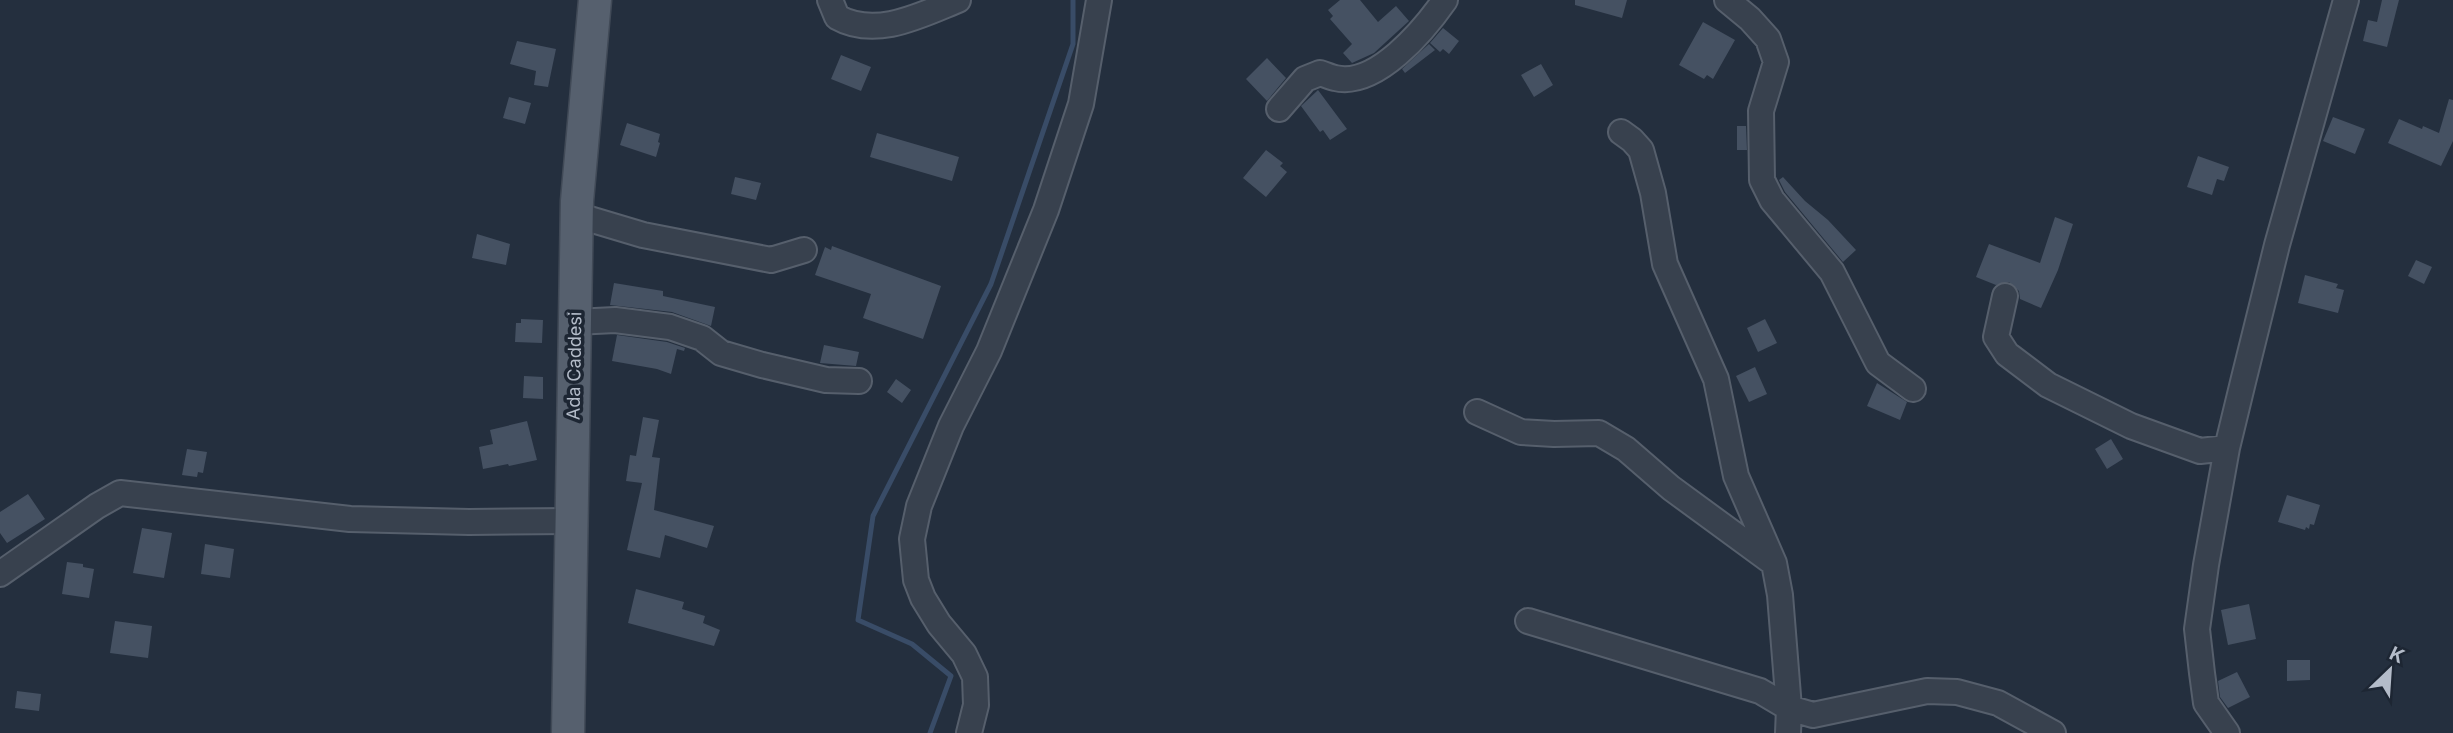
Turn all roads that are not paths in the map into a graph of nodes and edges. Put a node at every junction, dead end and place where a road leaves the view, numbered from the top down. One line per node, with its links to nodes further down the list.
1 (595, 0): 10 (main road, Ada Caddesi)
2 (830, 0): 3 (street)
3 (958, 0)
4 (1099, 0): 24 (street)
5 (1727, 0): 15 (street)
6 (2346, 0): 17 (street)
7 (1440, 2): 8 (street)
8 (1279, 109)
9 (1621, 132): 19 (street)
10 (576, 215): 11 (street); 13 (main road, Ada Caddesi)
11 (803, 250)
12 (2005, 296): 17 (street)
13 (575, 322): 14 (street); 18 (main road, Ada Caddesi)
14 (859, 381)
15 (1913, 389)
16 (1477, 412): 19 (street)
17 (2227, 448): 27 (street)
18 (571, 521): 20 (street); 23 (main road, Ada Caddesi)
19 (1774, 563): 22 (street)
20 (0, 574)
21 (1528, 621): 22 (street)
22 (1789, 708): 25 (street); 26 (street)
23 (568, 733)
24 (969, 733)
25 (1788, 733)
26 (2053, 733)
27 (2227, 733)

